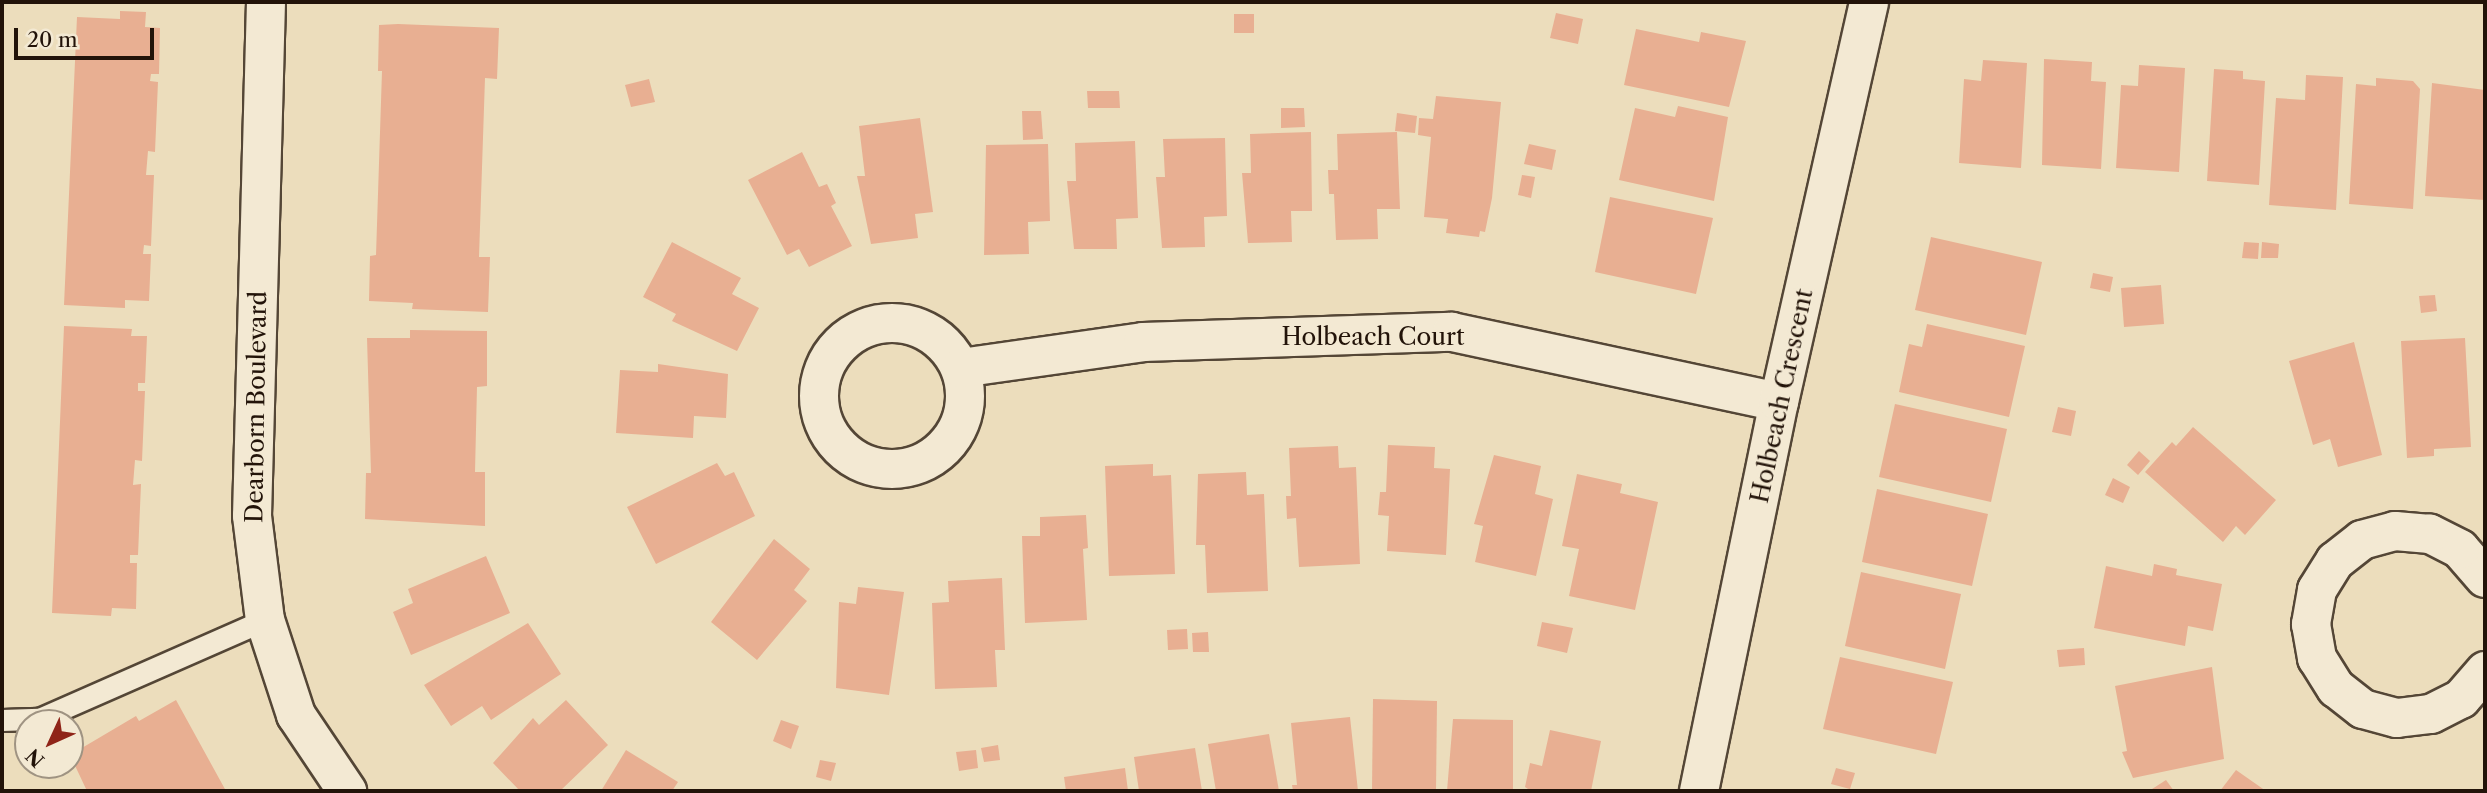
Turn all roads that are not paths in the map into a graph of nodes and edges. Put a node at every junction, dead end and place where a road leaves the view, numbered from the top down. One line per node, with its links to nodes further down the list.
1 (265, 2): 7 (street, Dearborn Boulevard)
2 (1869, 2): 4 (street, Holbeach Crescent)
3 (961, 368): 4 (street, Holbeach Court)
4 (1779, 402): 11 (street, Holbeach Crescent)
5 (2473, 548): 6 (street); 8 (street)
6 (2485, 578)
7 (265, 620): 9 (lane); 10 (street, Dearborn Boulevard)
8 (2485, 671)
9 (2, 720)
10 (347, 791)
11 (1699, 791)

